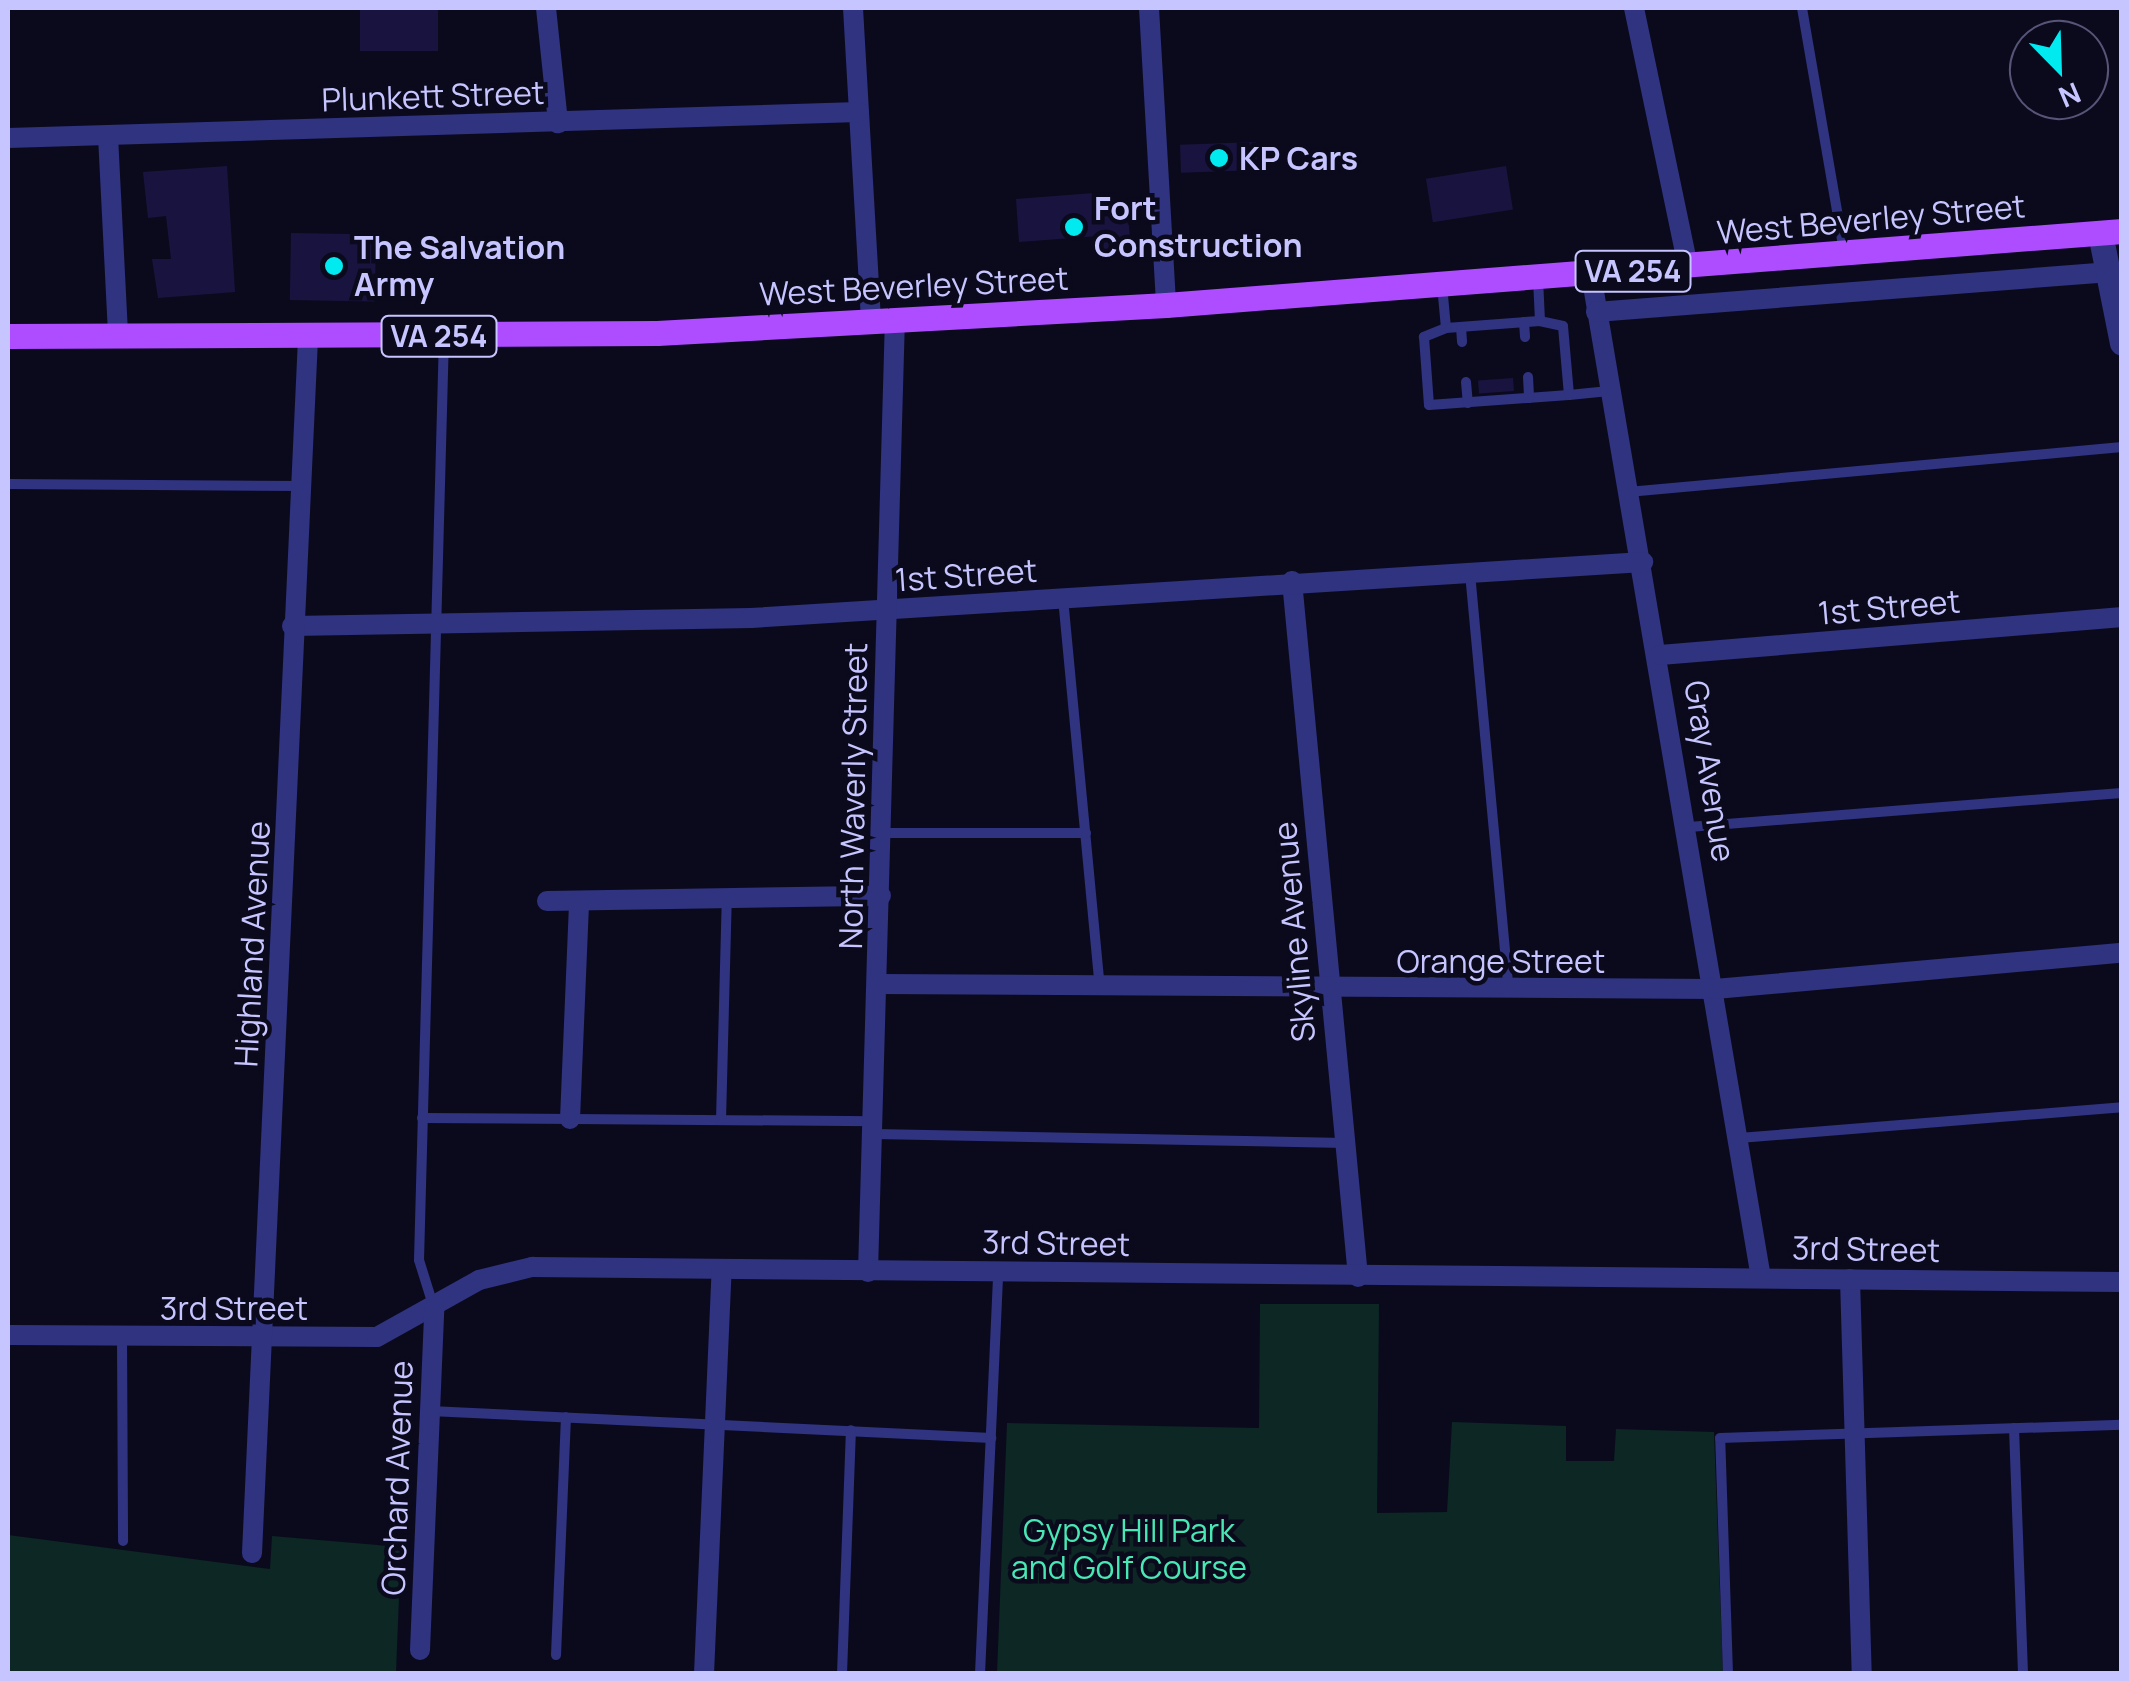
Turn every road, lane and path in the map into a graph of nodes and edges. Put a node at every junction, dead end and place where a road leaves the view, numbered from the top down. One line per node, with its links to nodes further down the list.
1 (546, 8): 7 (street)
2 (853, 8): 6 (street, North Waverly Street)
3 (1149, 8): 17 (street)
4 (1634, 8): 12 (street)
5 (1802, 8): 11 (lane)
6 (860, 112): 7 (street, Plunkett Street); 19 (street, North Waverly Street)
7 (558, 123): 8 (street, Plunkett Street)
8 (108, 136): 9 (street, Plunkett Street); 25 (street)
9 (8, 138)
10 (2111, 232): 11 (main road, West Beverley Street / VA 254); 13 (street)
11 (1845, 252): 12 (main road, West Beverley Street / VA 254)
12 (1688, 267): 14 (main road, West Beverley Street / VA 254)
13 (2110, 272): 18 (street); 30 (street)
14 (1591, 274): 15 (main road, West Beverley Street / VA 254); 18 (street, Gray Avenue)
15 (1538, 278): 16 (main road, West Beverley Street / VA 254); 20 (lane)
16 (1442, 284): 17 (main road, West Beverley Street / VA 254); 23 (lane)
17 (1166, 305): 19 (main road, West Beverley Street / VA 254)
18 (1596, 312): 33 (street, Gray Avenue)
19 (883, 321): 26 (main road, West Beverley Street / VA 254); 45 (street, North Waverly Street)
20 (1540, 321): 21 (lane); 34 (lane)
21 (1524, 322): 22 (lane); 27 (lane)
22 (1461, 326): 23 (lane); 29 (lane)
23 (1446, 328): 36 (lane)
24 (8, 336): 25 (main road, West Beverley Street / VA 254)
25 (118, 336): 28 (main road, West Beverley Street / VA 254)
26 (444, 336): 28 (main road, West Beverley Street / VA 254); 48 (lane)
27 (1526, 337)
28 (308, 338): 39 (street, Highland Avenue)
29 (1462, 342)
30 (2122, 343)
31 (1528, 377): 35 (lane)
32 (1466, 382): 36 (lane)
33 (1610, 391): 34 (lane); 40 (street, Gray Avenue)
34 (1568, 395): 35 (lane)
35 (1530, 398): 36 (lane)
36 (1468, 402)
37 (2122, 447): 40 (lane)
38 (8, 484): 39 (lane)
39 (300, 486): 47 (street, Highland Avenue)
40 (1628, 492): 41 (street, Gray Avenue)
41 (1644, 562): 42 (street, 1st Street); 49 (street, Gray Avenue)
42 (1470, 572): 43 (street, 1st Street); 62 (lane)
43 (1292, 581): 44 (street, 1st Street); 63 (street, Skyline Avenue)
44 (1062, 598): 45 (street, 1st Street); 52 (lane)
45 (886, 611): 48 (street, 1st Street); 53 (street, North Waverly Street)
46 (2122, 618): 49 (street, 1st Street)
47 (292, 626): 48 (street, 1st Street); 81 (street, Highland Avenue)
48 (436, 626): 65 (lane)
49 (1660, 656): 51 (street, Gray Avenue)
50 (2122, 792): 51 (lane)
51 (1689, 828): 61 (street, Gray Avenue)
52 (1086, 832): 53 (lane); 60 (lane)
53 (882, 833): 55 (street, North Waverly Street)
54 (726, 896): 55 (street); 57 (street); 67 (lane)
55 (881, 896): 59 (street, North Waverly Street)
56 (547, 901): 57 (street)
57 (579, 901): 66 (street)
58 (2122, 953): 61 (street, Orange Street)
59 (879, 984): 60 (street, Orange Street); 68 (street, North Waverly Street)
60 (1100, 988): 63 (street, Orange Street)
61 (1715, 989): 62 (street, Orange Street); 69 (street, Gray Avenue)
62 (1509, 990): 63 (street, Orange Street)
63 (1330, 992): 70 (street, Skyline Avenue)
64 (2122, 1107): 69 (lane)
65 (422, 1118): 66 (lane); 78 (lane)
66 (570, 1119): 67 (lane)
67 (721, 1120): 68 (lane)
68 (876, 1127): 70 (lane); 72 (street, North Waverly Street)
69 (1739, 1138): 75 (street, Gray Avenue)
70 (1345, 1143): 74 (street, Skyline Avenue)
71 (722, 1269): 72 (street, 3rd Street); 78 (street, 3rd Street); 84 (street)
72 (868, 1272): 73 (street, 3rd Street)
73 (998, 1273): 74 (street, 3rd Street); 89 (lane)
74 (1358, 1277): 75 (street, 3rd Street)
75 (1761, 1278): 76 (street, 3rd Street)
76 (1850, 1279): 77 (street, 3rd Street); 88 (street)
77 (2122, 1282)
78 (434, 1309): 81 (street, 3rd Street); 82 (street, Orchard Avenue)
79 (8, 1335): 80 (street, 3rd Street)
80 (122, 1338): 81 (street, 3rd Street); 90 (lane)
81 (263, 1338): 91 (street, Highland Avenue)
82 (430, 1411): 83 (lane); 92 (street, Orchard Avenue)
83 (566, 1417): 84 (lane); 93 (lane)
84 (713, 1424): 87 (lane); 94 (street)
85 (2122, 1425): 86 (lane)
86 (2014, 1428): 88 (lane); 99 (lane)
87 (851, 1430): 89 (lane); 95 (lane)
88 (1855, 1433): 97 (lane); 98 (street)
89 (991, 1438): 96 (lane)
90 (123, 1541)
91 (252, 1553)
92 (420, 1650)
93 (556, 1656)
94 (704, 1674)
95 (842, 1674)
96 (980, 1674)
97 (1728, 1674)
98 (1862, 1674)
99 (2023, 1674)

